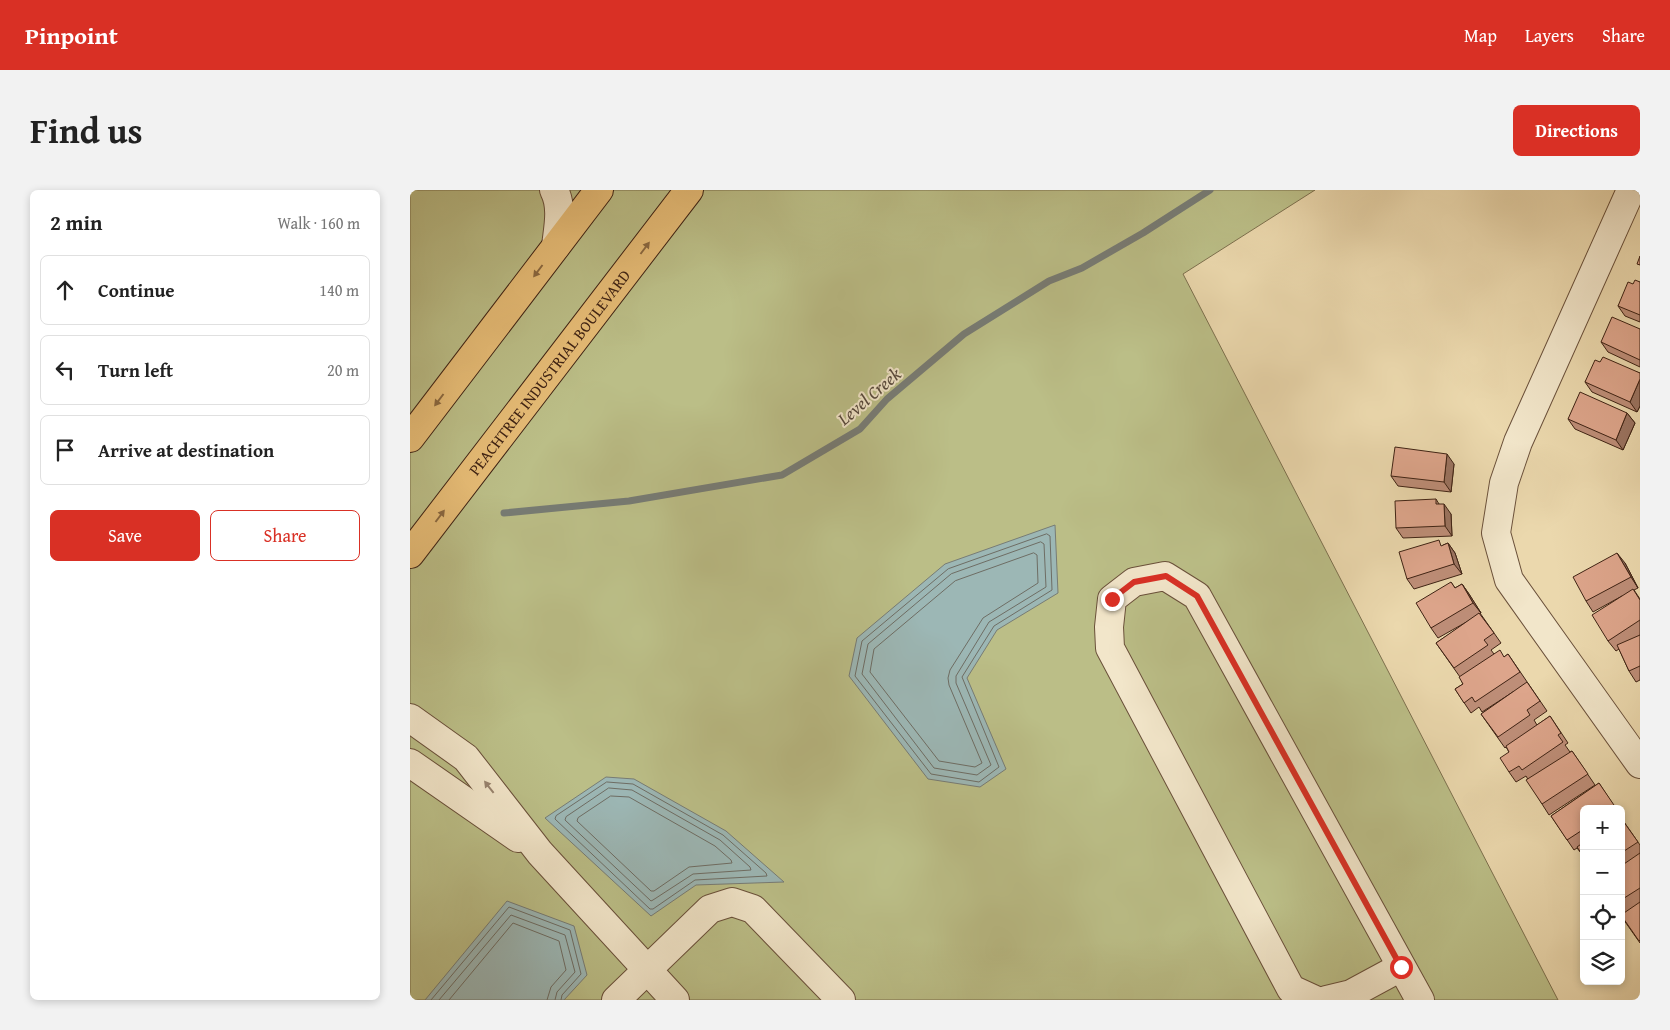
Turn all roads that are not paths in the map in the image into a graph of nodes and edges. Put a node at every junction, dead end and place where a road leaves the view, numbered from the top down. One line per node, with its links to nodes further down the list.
1 (554, 190): 5 (street)
2 (599, 190): 5 (highway)
3 (688, 190): 7 (highway, PEACHTREE INDUSTRIAL BOULEVARD, one-way to 3)
4 (1631, 190): 10 (street)
5 (556, 246): 6 (highway, one-way to 6)
6 (410, 438)
7 (410, 554)
8 (410, 718): 11 (street, one-way to 8)
9 (410, 763): 11 (street)
10 (1640, 764)
11 (540, 853): 13 (street)
12 (1401, 967): 17 (street); 18 (street); 19 (street)
13 (648, 970): 14 (street); 15 (street); 16 (street)
14 (616, 1000)
15 (675, 1000)
16 (841, 1000)
17 (1315, 1000)
18 (1326, 1000)
19 (1420, 1000)

